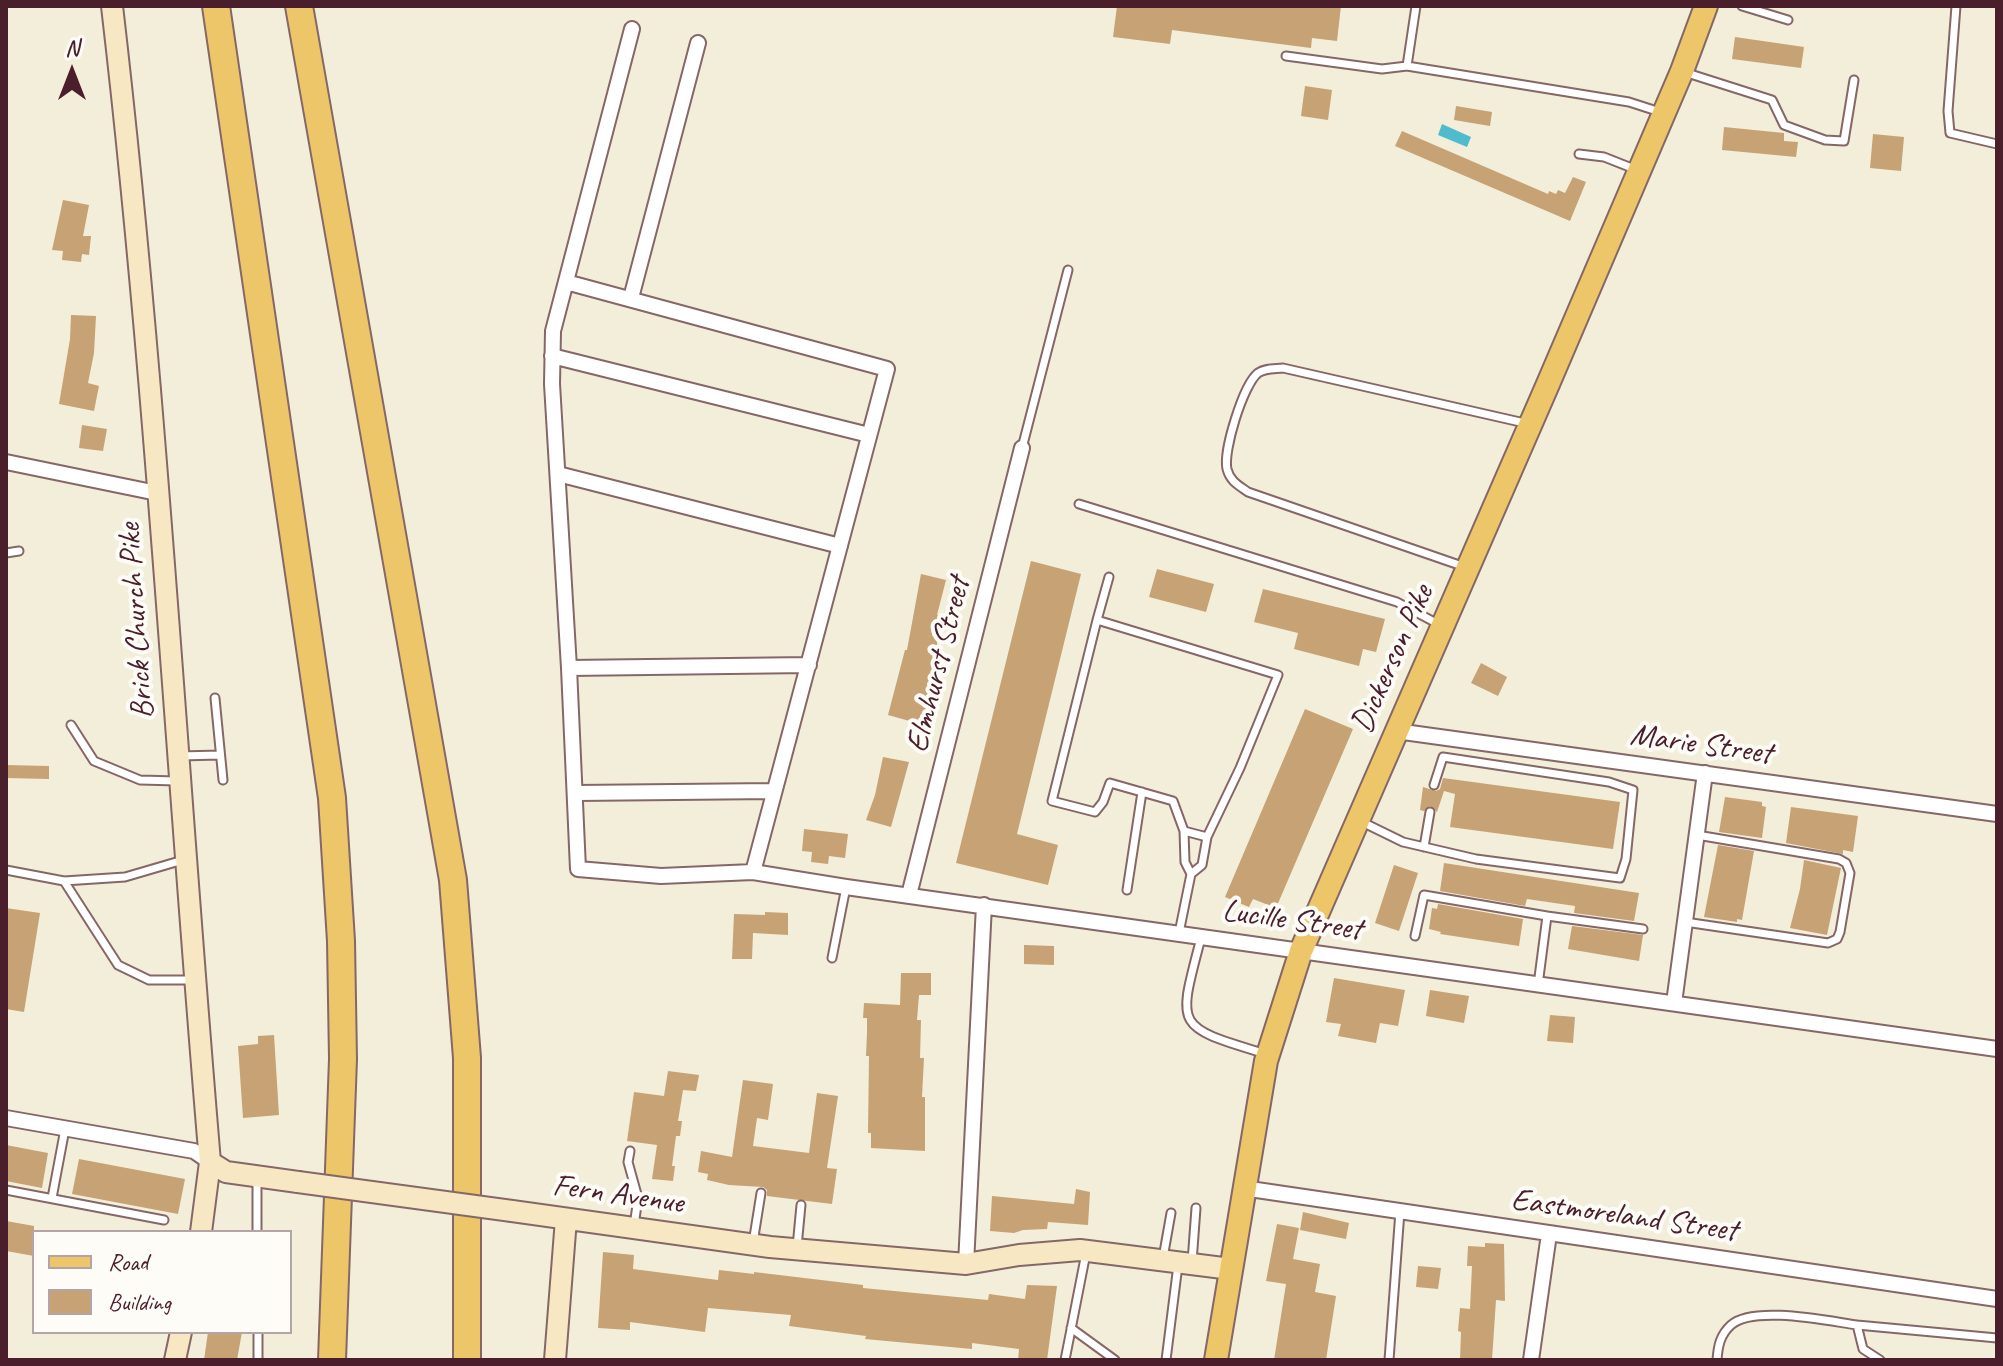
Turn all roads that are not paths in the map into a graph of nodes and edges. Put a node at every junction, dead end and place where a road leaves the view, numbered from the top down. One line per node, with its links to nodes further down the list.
1 (112, 6): 28 (street, Brick Church Pike)
2 (216, 6): 114 (highway)
3 (299, 6): 111 (highway)
4 (1416, 6): 12 (lane)
5 (1706, 6): 13 (main road, Dickerson Pike)
6 (1743, 6): 8 (lane)
7 (1956, 6): 16 (lane)
8 (1788, 20)
9 (632, 29): 20 (street)
10 (698, 43): 21 (street)
11 (1286, 56): 12 (lane)
12 (1407, 66): 15 (lane)
13 (1682, 71): 14 (lane); 15 (main road, Dickerson Pike)
14 (1854, 80)
15 (1664, 113): 18 (main road, Dickerson Pike)
16 (1997, 144)
17 (1579, 154): 18 (lane)
18 (1639, 171): 23 (main road, Dickerson Pike)
19 (1068, 270): 25 (lane)
20 (566, 282): 21 (street); 22 (street)
21 (631, 298): 24 (street)
22 (552, 356): 24 (street); 27 (street)
23 (1531, 424): 33 (main road, Dickerson Pike); 33 (lane)
24 (869, 435): 30 (street)
25 (1022, 448): 65 (street, Elmhurst Street)
26 (6, 462): 28 (street)
27 (558, 474): 30 (street); 38 (street)
28 (157, 493): 43 (street, Brick Church Pike)
29 (1079, 504): 36 (lane)
30 (840, 546): 37 (street)
31 (19, 551): 32 (lane)
32 (6, 553)
33 (1468, 568): 36 (main road, Dickerson Pike)
34 (1109, 577): 35 (lane)
35 (1097, 620): 49 (lane); 56 (lane)
36 (1442, 626): 41 (main road, Dickerson Pike)
37 (809, 665): 38 (street); 48 (street)
38 (569, 668): 50 (street)
39 (215, 698): 42 (lane)
40 (71, 725): 46 (lane)
41 (1396, 731): 44 (street, Marie Street); 53 (main road, Dickerson Pike)
42 (220, 755): 43 (lane); 45 (lane)
43 (177, 756): 46 (street, Brick Church Pike)
44 (1705, 773): 52 (street, Marie Street); 55 (street)
45 (223, 780)
46 (179, 781): 58 (street, Brick Church Pike)
47 (1434, 785): 57 (lane)
48 (773, 791): 50 (street); 60 (street)
49 (1142, 792): 54 (lane); 64 (lane)
50 (576, 793): 60 (street, Lucille Street)
51 (1430, 812): 57 (lane)
52 (1997, 814)
53 (1358, 820): 57 (lane); 73 (main road, Dickerson Pike)
54 (1184, 831): 56 (lane); 61 (lane)
55 (1697, 835): 68 (street); 68 (lane)
56 (1207, 837): 61 (lane)
57 (1424, 847)
58 (185, 859): 62 (lane); 75 (street, Brick Church Pike)
59 (6, 870): 62 (lane)
60 (753, 872): 63 (street, Lucille Street)
61 (1191, 874): 70 (lane)
62 (64, 881): 75 (lane)
63 (846, 887): 65 (street, Lucille Street); 74 (lane)
64 (1127, 890)
65 (909, 895): 66 (street, Lucille Street)
66 (984, 905): 70 (street, Lucille Street); 103 (street)
67 (1547, 916): 69 (lane); 71 (lane); 76 (lane)
68 (1685, 922): 77 (street)
69 (1643, 929)
70 (1179, 933): 72 (street, Lucille Street)
71 (1415, 936)
72 (1201, 937): 73 (street, Lucille Street); 79 (lane)
73 (1301, 951): 76 (street, Lucille Street); 79 (main road, Dickerson Pike)
74 (832, 958)
75 (194, 980): 83 (street, Brick Church Pike)
76 (1538, 985): 77 (street, Lucille Street)
77 (1674, 1003): 78 (street, Lucille Street)
78 (1997, 1049)
79 (1268, 1054): 85 (main road, Dickerson Pike)
80 (6, 1118): 81 (street, Fern Avenue)
81 (65, 1129): 83 (street, Fern Avenue); 88 (lane)
82 (630, 1151): 95 (lane)
83 (210, 1162): 84 (street, Fern Avenue); 96 (street, Brick Church Pike)
84 (257, 1177): 93 (street, Fern Avenue, bridge); 97 (lane)
85 (1243, 1188): 91 (street, Eastmoreland Street); 104 (main road, Dickerson Pike)
86 (6, 1190): 88 (lane)
87 (761, 1193): 99 (lane)
88 (52, 1198): 94 (lane)
89 (801, 1205): 100 (lane)
90 (1196, 1208): 102 (lane)
91 (1400, 1211): 98 (street, Eastmoreland Street); 120 (lane)
92 (1171, 1213): 102 (lane)
93 (566, 1219): 95 (street, Fern Avenue); 115 (street)
94 (164, 1220)
95 (634, 1228): 99 (street, Fern Avenue)
96 (201, 1230)
97 (257, 1230)
98 (1549, 1234): 105 (street, Eastmoreland Street); 121 (street)
99 (753, 1245): 100 (street, Fern Avenue)
100 (797, 1249): 103 (street, Fern Avenue)
101 (1086, 1251): 102 (street, Fern Avenue); 103 (street, Fern Avenue); 107 (lane)
102 (1177, 1262): 104 (street, Fern Avenue); 118 (lane)
103 (966, 1264)
104 (1231, 1269): 119 (main road, Dickerson Pike)
105 (1997, 1299)
106 (1857, 1325): 110 (lane); 122 (lane); 123 (lane)
107 (1071, 1328): 116 (lane); 117 (lane)
108 (181, 1334): 112 (street)
109 (258, 1334): 113 (lane)
110 (1997, 1338)
111 (466, 1352)
112 (175, 1360)
113 (258, 1360)
114 (332, 1360)
115 (555, 1360)
116 (1065, 1360)
117 (1115, 1360)
118 (1166, 1360)
119 (1216, 1360)
120 (1389, 1360)
121 (1531, 1360)
122 (1717, 1360)
123 (1880, 1360)

